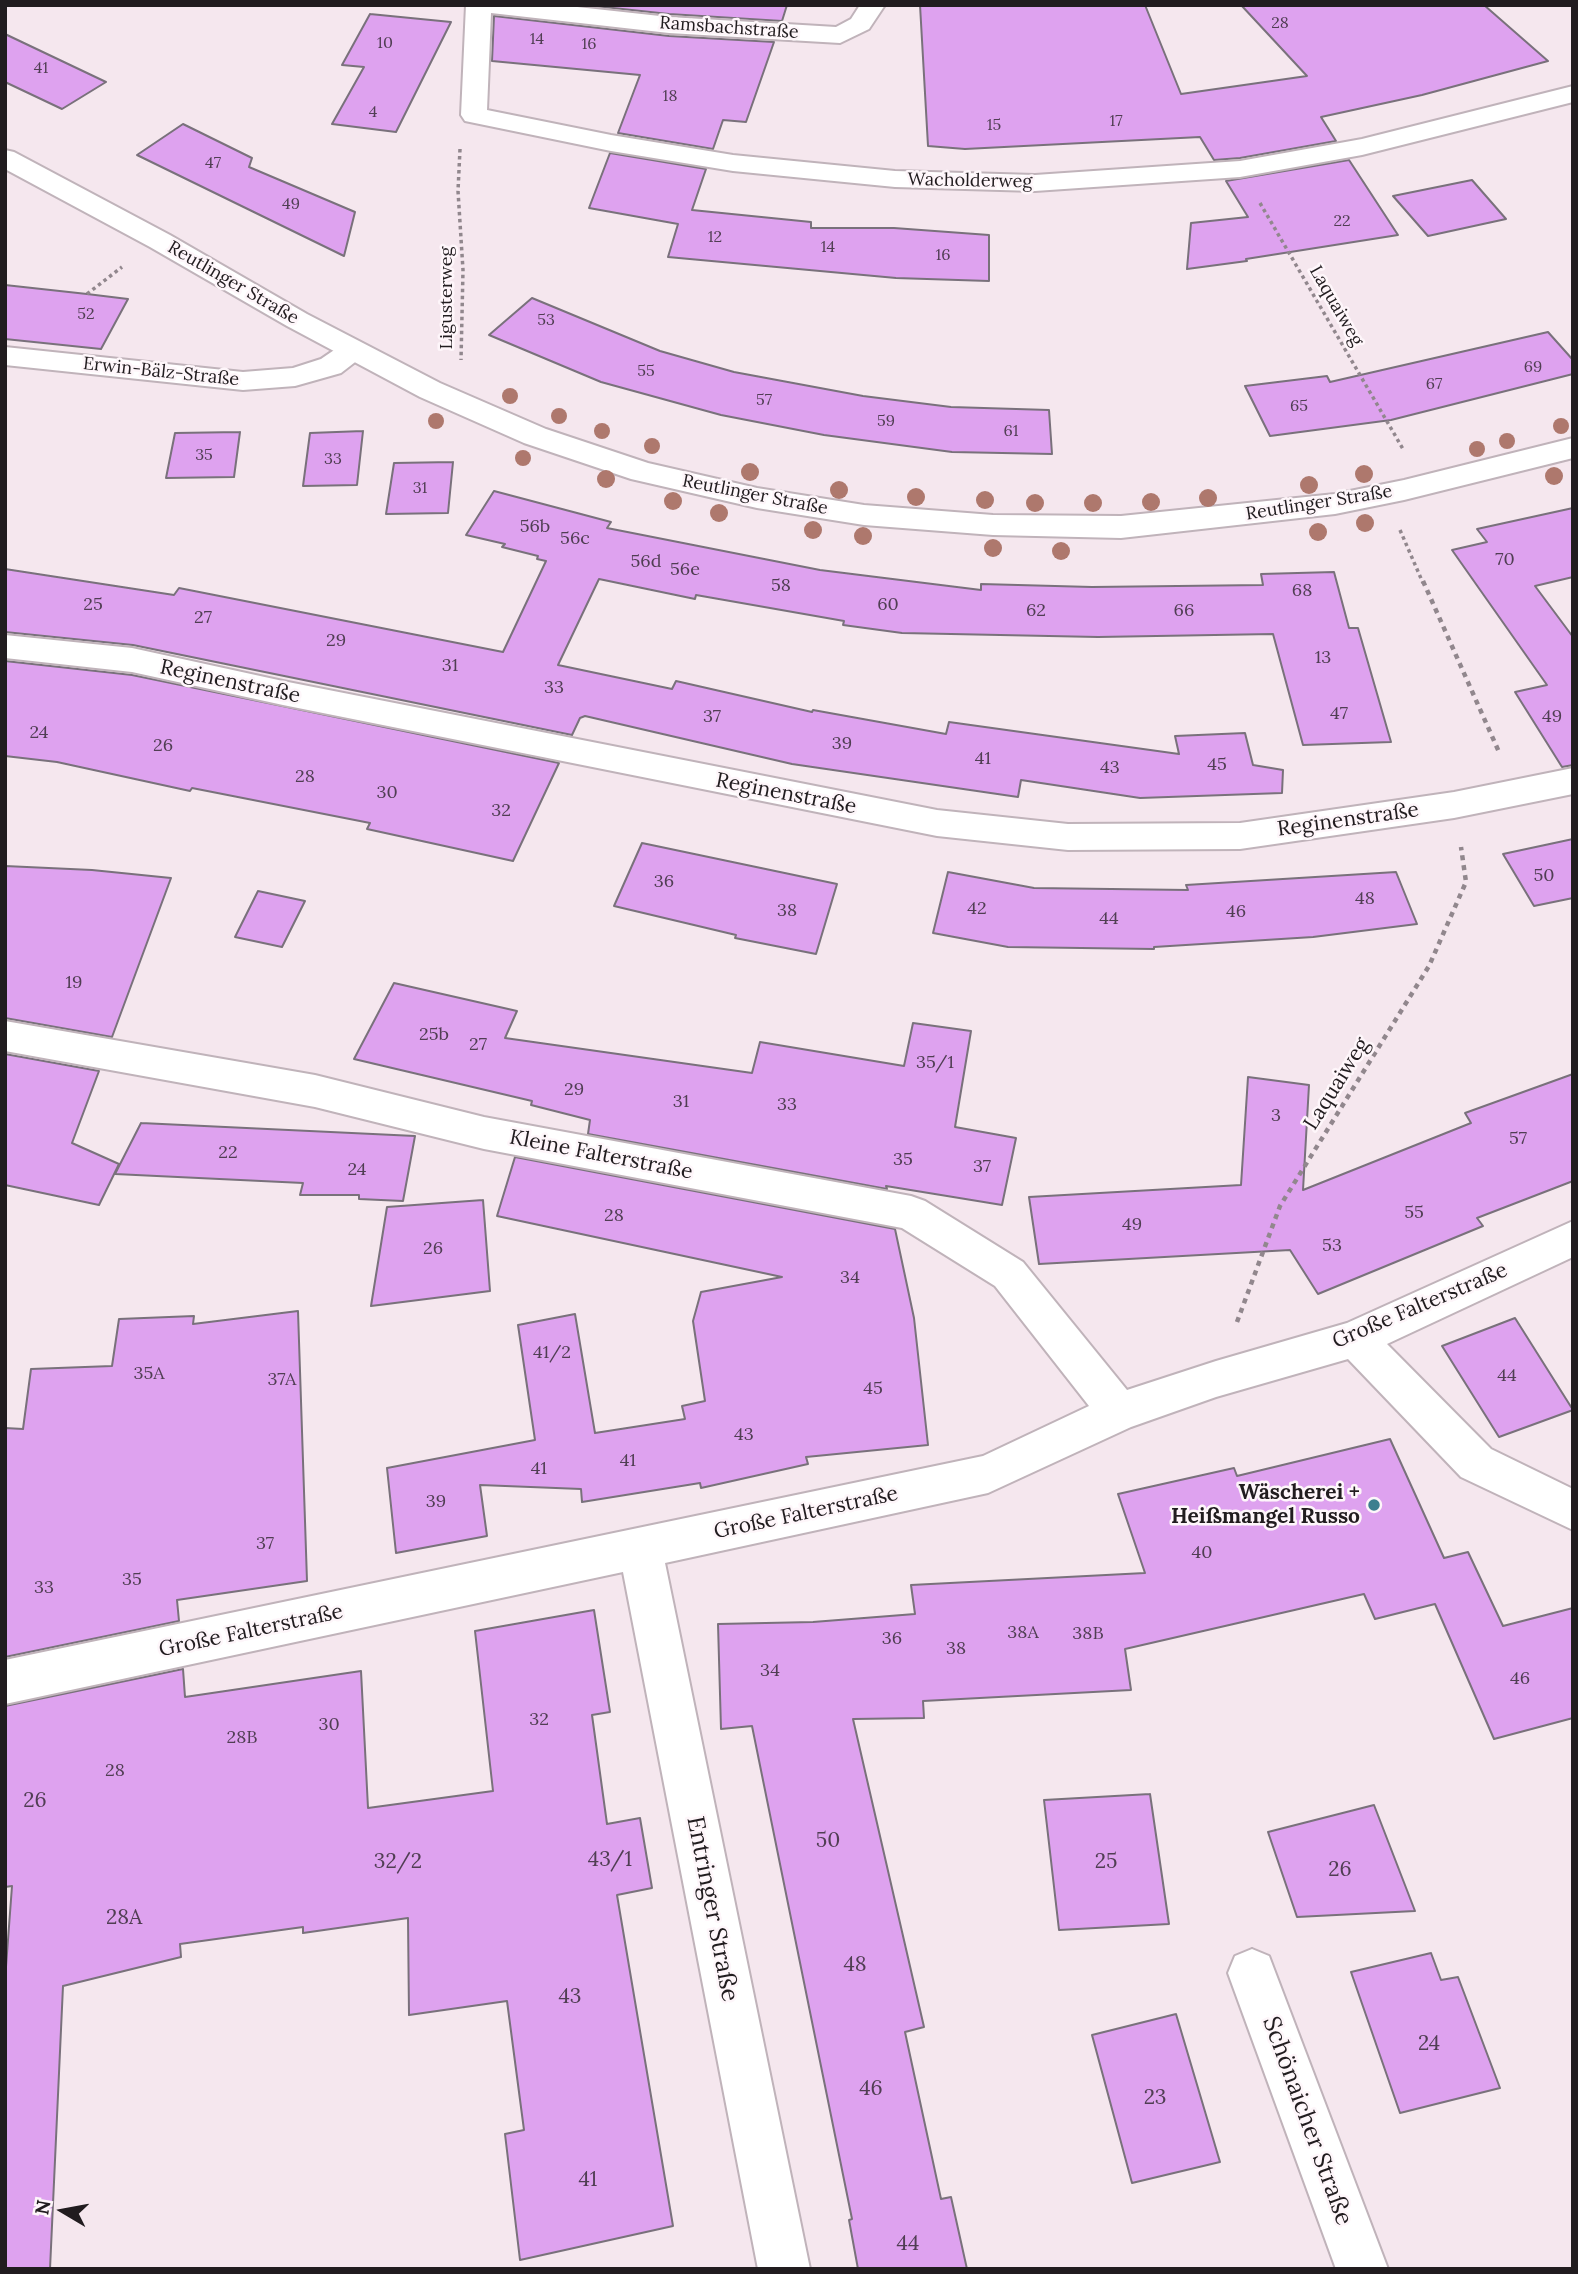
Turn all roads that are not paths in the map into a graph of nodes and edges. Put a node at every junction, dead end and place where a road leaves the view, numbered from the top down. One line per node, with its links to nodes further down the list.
1 (480, 5): 4 (street, Wacholderweg)
2 (489, 5): 3 (street, Ramsbachstraße)
3 (873, 5)
4 (1573, 94)
5 (5, 158): 6 (street, Reutlinger Straße)
6 (353, 350): 7 (street, Erwin-Bälz-Straße); 8 (street, Reutlinger Straße)
7 (5, 356)
8 (1573, 448)
9 (5, 646): 10 (street, Reginenstraße)
10 (1573, 781)
11 (5, 1036): 14 (street, Kleine Falterstraße)
12 (1573, 1238): 13 (street, Große Falterstraße)
13 (1355, 1339): 14 (street, Große Falterstraße); 15 (street)
14 (1119, 1412): 16 (street, Große Falterstraße)
15 (1573, 1510)
16 (640, 1549): 17 (street, Große Falterstraße); 19 (street, Entringer Straße)
17 (5, 1682)
18 (1252, 1973): 20 (street, Schönaicher Straße)
19 (784, 2269)
20 (1362, 2269)

